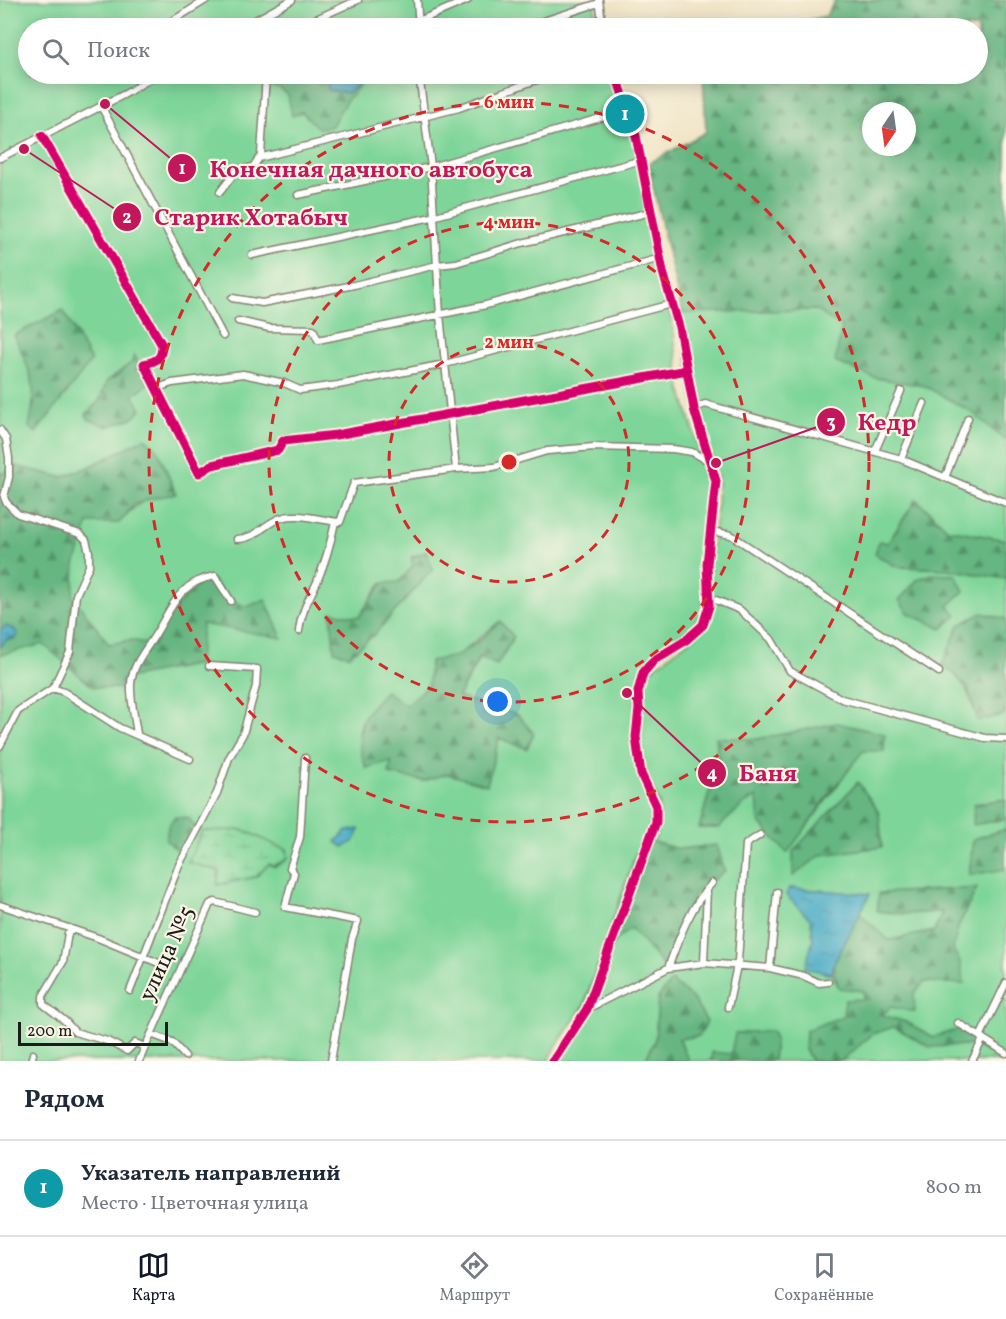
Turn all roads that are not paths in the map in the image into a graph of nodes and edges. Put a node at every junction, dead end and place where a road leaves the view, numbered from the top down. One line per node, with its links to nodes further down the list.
1 (206, 0): 7 (street)
2 (292, 0): 8 (street)
3 (358, 0): 9 (street)
4 (417, 0): 10 (street)
5 (468, 0): 11 (street)
6 (599, 1): 12 (street); 13 (street)
7 (177, 18)
8 (260, 18)
9 (318, 18)
10 (418, 18)
11 (433, 18)
12 (551, 18)
13 (602, 18)
14 (140, 84): 19 (street)
15 (265, 84): 24 (street)
16 (421, 84): 21 (street)
17 (525, 84): 21 (street)
18 (619, 84): 20 (street)
19 (101, 106): 22 (street); 38 (street)
20 (628, 110): 25 (street); 26 (street)
21 (423, 117): 24 (street); 26 (street)
22 (42, 136): 23 (street); 41 (street)
23 (0, 158)
24 (259, 158): 27 (street)
25 (642, 160): 29 (street); 30 (street)
26 (431, 167): 28 (street); 30 (street)
27 (220, 192)
28 (298, 195)
29 (651, 212): 32 (street); 33 (street)
30 (432, 218): 31 (street); 33 (street)
31 (252, 255)
32 (661, 258): 35 (street); 36 (street)
33 (437, 264): 34 (street); 36 (street)
34 (232, 298)
35 (671, 304): 39 (street); 40 (street)
36 (440, 315): 37 (street); 39 (street)
37 (238, 321)
38 (223, 336)
39 (445, 364): 41 (street); 45 (street)
40 (687, 370): 44 (street); 45 (street)
41 (155, 389): 45 (street)
42 (901, 391): 48 (street)
43 (924, 403): 49 (street)
44 (694, 409): 48 (street); 50 (street)
45 (450, 415): 51 (street)
46 (968, 418): 52 (street)
47 (0, 430): 62 (street)
48 (875, 451): 49 (street)
49 (901, 459): 52 (street)
50 (711, 462): 51 (street); 55 (street)
51 (456, 468): 54 (street)
52 (945, 478): 53 (street)
53 (1006, 503)
54 (334, 522): 56 (street); 59 (street)
55 (711, 531): 57 (street); 61 (street)
56 (237, 538)
57 (708, 599): 64 (street); 85 (street)
58 (231, 601): 63 (street)
59 (299, 631)
60 (209, 666): 75 (street)
61 (939, 672)
62 (53, 688): 63 (street); 65 (street)
63 (137, 734): 66 (street)
64 (1006, 739)
65 (0, 746)
66 (190, 759)
67 (305, 759): 93 (street)
68 (760, 835): 78 (street)
69 (712, 883): 70 (street)
70 (707, 889): 76 (street); 79 (street)
71 (777, 892): 80 (street)
72 (0, 905): 74 (street)
73 (255, 912): 87 (street, улица №5)
74 (69, 927): 75 (street); 89 (street)
75 (143, 956): 77 (street); 83 (street)
76 (704, 963): 78 (street); 79 (street)
77 (161, 964)
78 (737, 966): 80 (street); 84 (street)
79 (668, 968): 85 (street)
80 (770, 969): 81 (street)
81 (828, 982)
82 (1006, 983): 88 (street)
83 (130, 991)
84 (728, 1007)
85 (587, 1009): 94 (street)
86 (958, 1023): 88 (street)
87 (151, 1034): 89 (street, улица №5); 91 (street)
88 (981, 1038): 90 (street); 95 (street)
89 (145, 1047): 92 (street, улица №5)
90 (1006, 1053)
91 (184, 1056)
92 (139, 1061)
93 (331, 1061)
94 (553, 1061)
95 (972, 1061)

